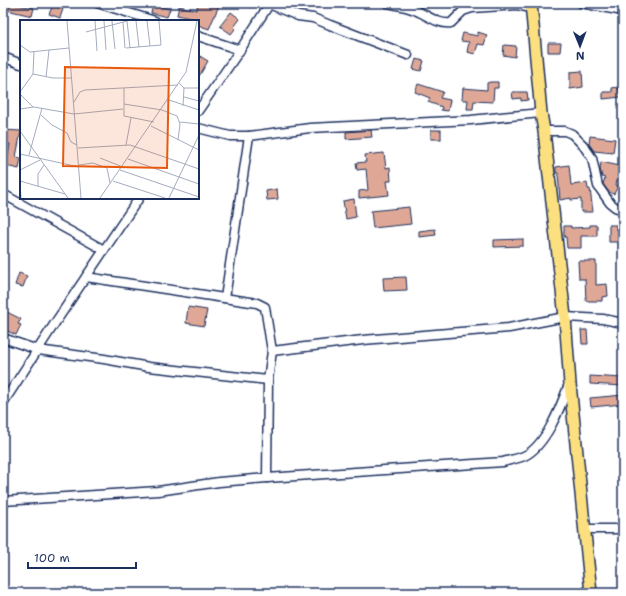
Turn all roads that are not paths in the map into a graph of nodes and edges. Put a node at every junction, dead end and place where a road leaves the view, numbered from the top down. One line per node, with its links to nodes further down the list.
1 (97, 3): 7 (street)
2 (269, 3): 9 (street); 10 (street)
3 (387, 3): 5 (street)
4 (581, 3): 6 (street)
5 (531, 5): 14 (main road)
6 (623, 11)
7 (152, 20)
8 (199, 36): 9 (street)
9 (240, 50): 13 (street)
10 (408, 55)
11 (3, 57): 12 (street)
12 (20, 64)
13 (199, 110)
14 (541, 113): 16 (main road); 17 (street)
15 (199, 128): 17 (street)
16 (544, 131): 20 (street); 24 (main road)
17 (249, 136): 23 (street)
18 (3, 194): 21 (street)
19 (138, 199): 21 (street)
20 (623, 210)
21 (104, 250): 22 (street)
22 (86, 277): 23 (street); 27 (street)
23 (225, 298): 28 (street)
24 (565, 317): 25 (street); 28 (street); 30 (main road)
25 (623, 323)
26 (3, 338): 27 (street)
27 (38, 350): 29 (street); 31 (street)
28 (272, 351): 29 (street)
29 (268, 380): 32 (street)
30 (570, 384): 32 (street); 35 (main road)
31 (3, 403)
32 (267, 478): 33 (street)
33 (3, 501)
34 (623, 529): 35 (street)
35 (586, 530): 36 (main road)
36 (591, 593)

